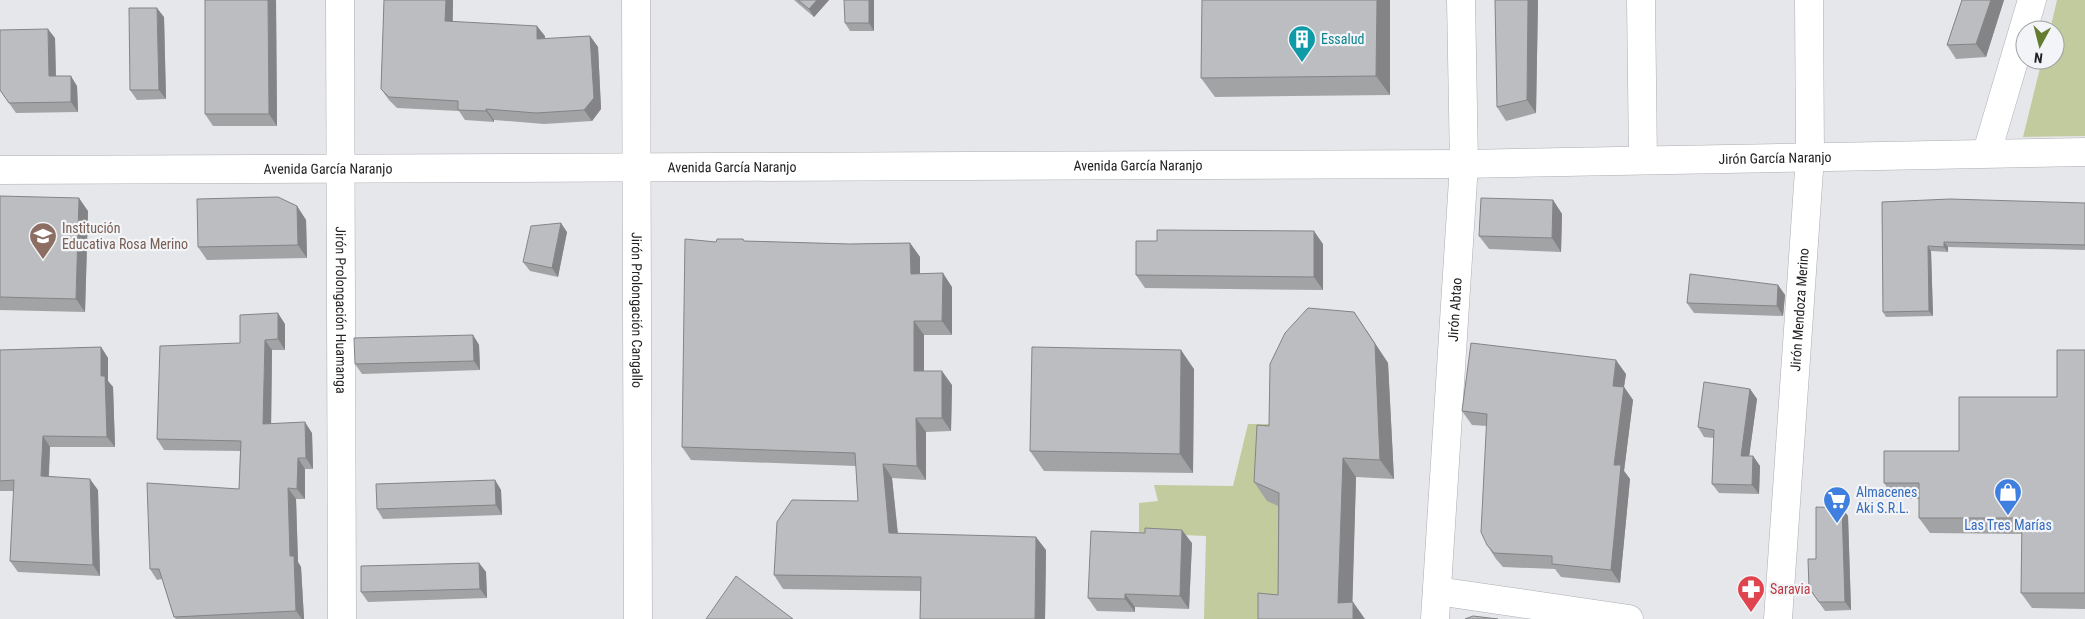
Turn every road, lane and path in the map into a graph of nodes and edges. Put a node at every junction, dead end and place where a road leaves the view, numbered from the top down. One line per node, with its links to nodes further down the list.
1 (340, 0): 13 (street, Jirón Prolongación Huamanga)
2 (636, 0): 12 (street, Jirón Prolongación Cangallo)
3 (1461, 0): 11 (street, Jirón Abtao)
4 (1641, 0): 10 (street)
5 (1809, 0): 9 (street, Jirón Mendoza Merino)
6 (2032, 0): 7 (street)
7 (1987, 152): 8 (street, Jirón García Naranjo); 9 (street, Jirón García Naranjo)
8 (2085, 152)
9 (1810, 156): 10 (street, Jirón García Naranjo); 20 (street, Jirón Mendoza Merino)
10 (1643, 160): 11 (street, Jirón García Naranjo)
11 (1464, 164): 12 (street, Avenida García Naranjo); 15 (street, Jirón Abtao)
12 (638, 167): 13 (street, Avenida García Naranjo); 17 (street, Jirón Prolongación Cangallo)
13 (340, 168): 14 (street, Avenida García Naranjo); 16 (street, Jirón Prolongación Huamanga)
14 (0, 170)
15 (1437, 591): 18 (street, Jirón Abtao); 19 (street)
16 (342, 619)
17 (638, 619)
18 (1435, 619)
19 (1629, 619)
20 (1778, 619)

